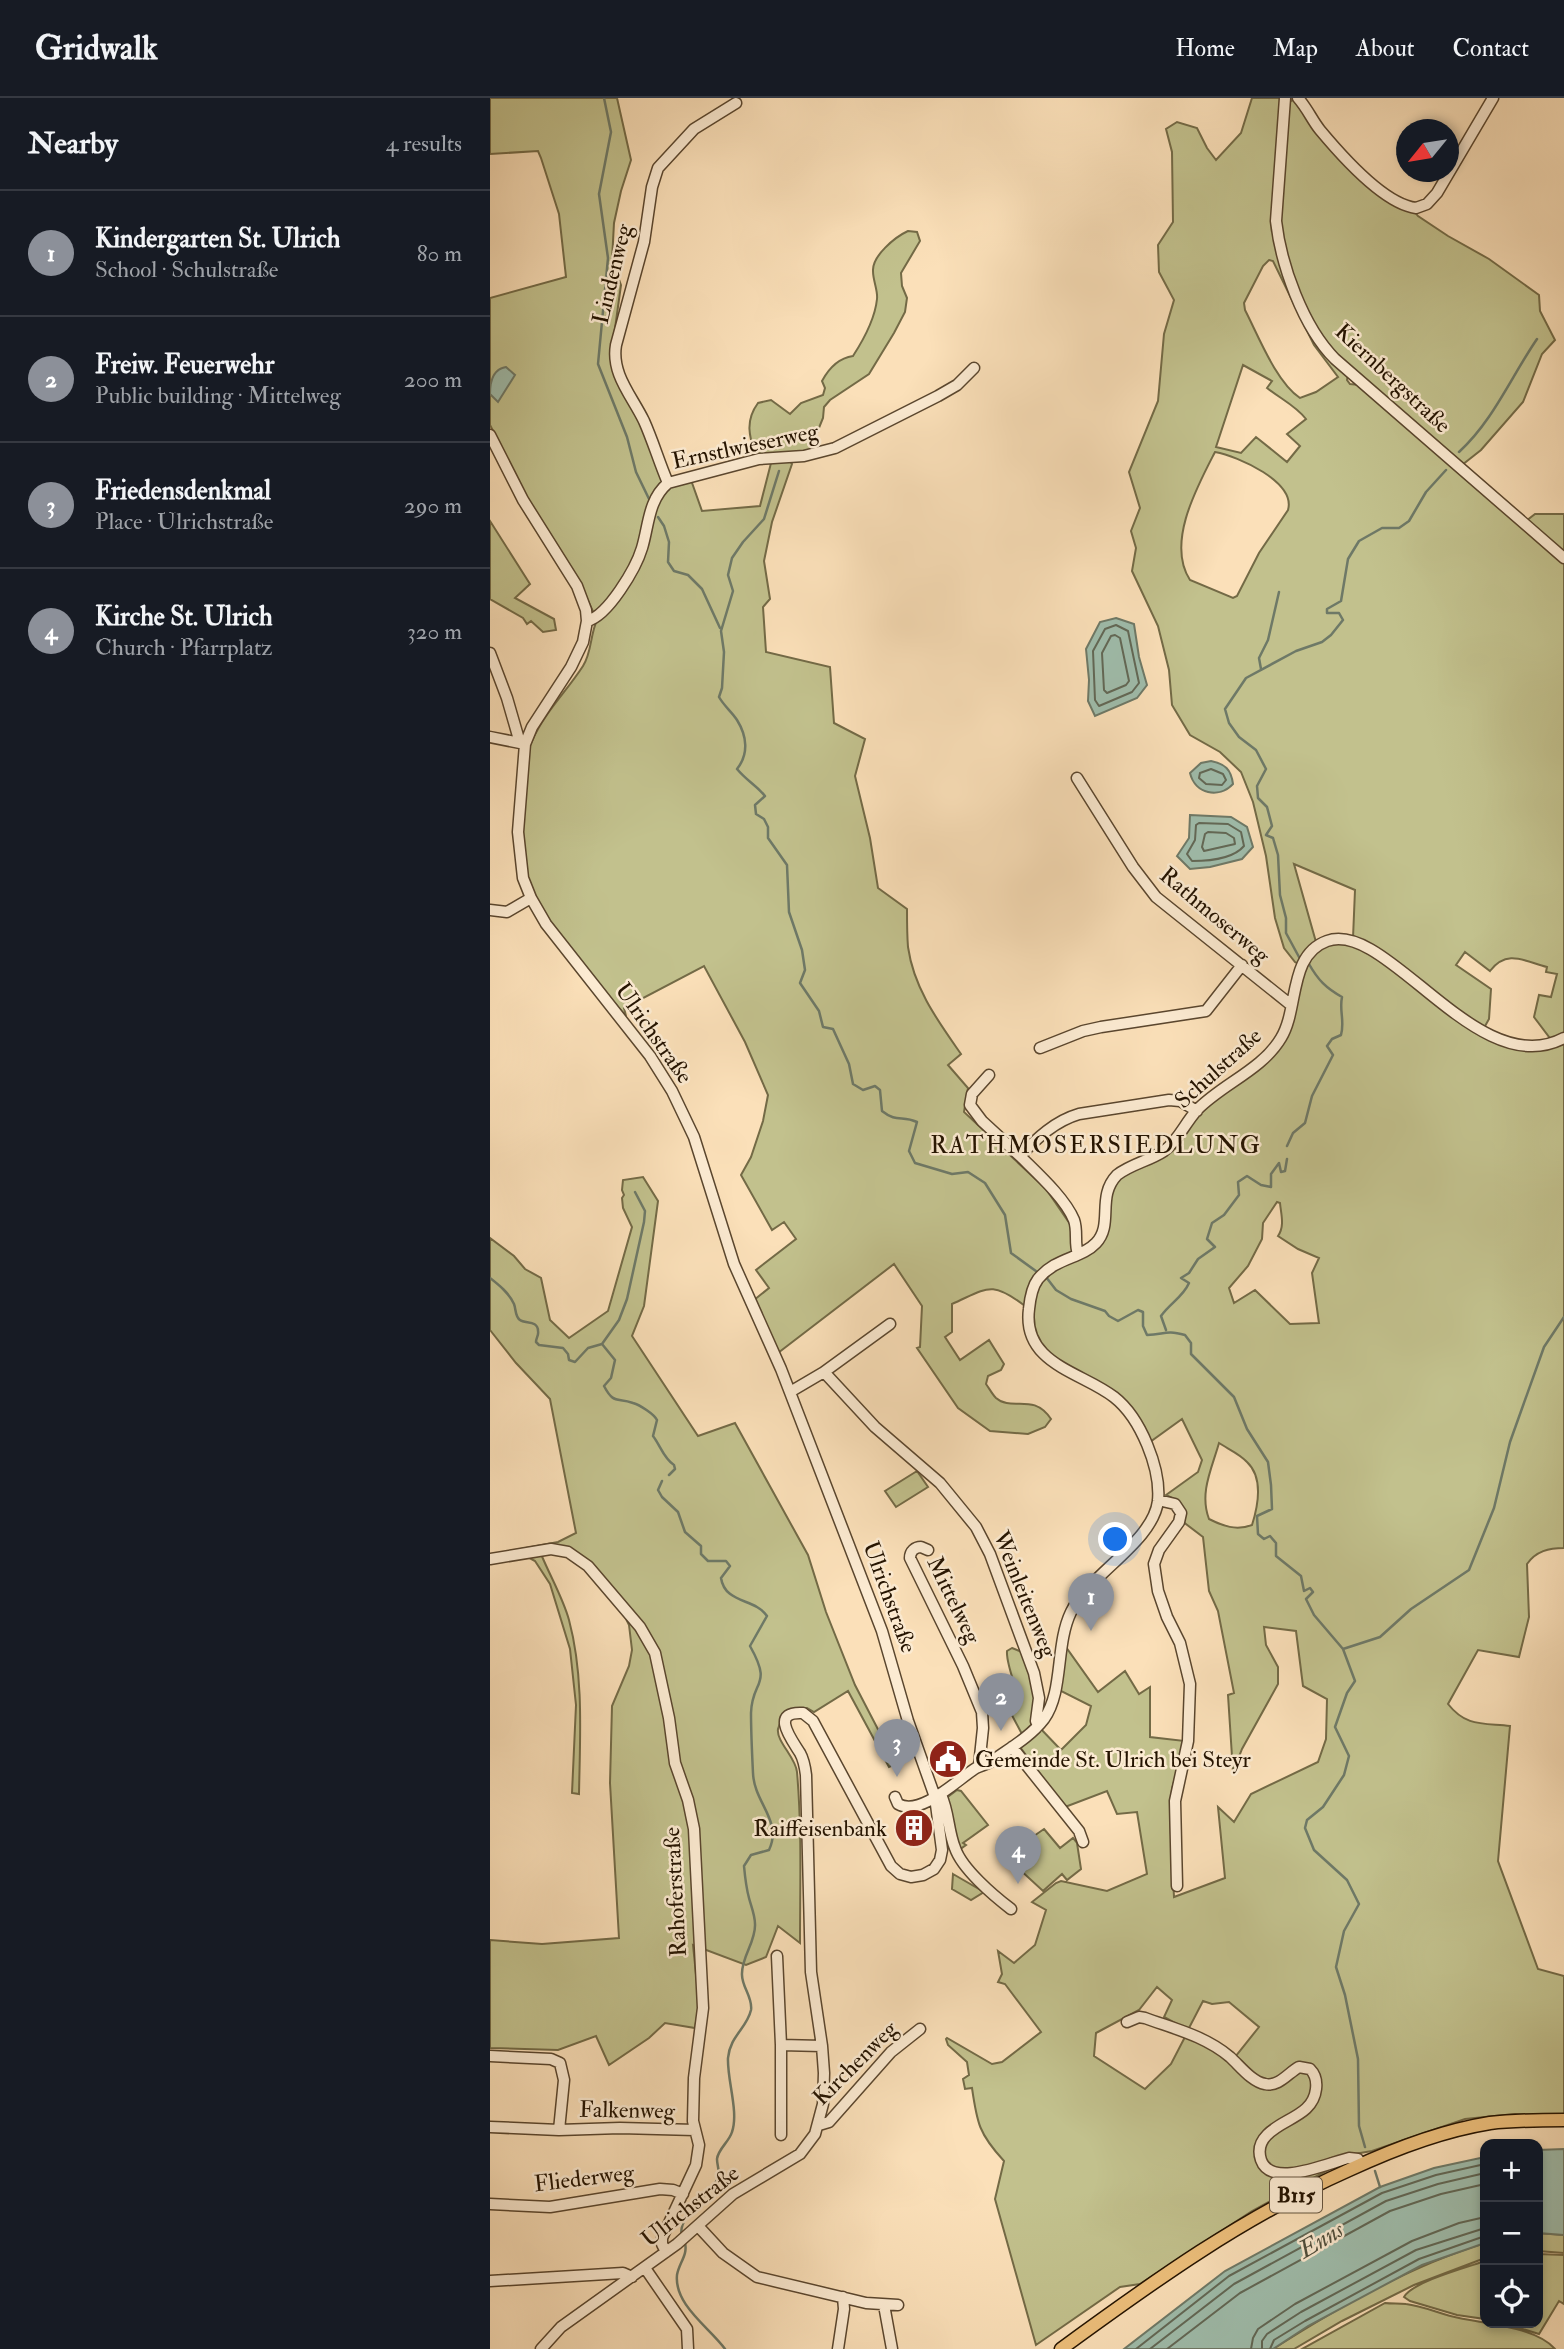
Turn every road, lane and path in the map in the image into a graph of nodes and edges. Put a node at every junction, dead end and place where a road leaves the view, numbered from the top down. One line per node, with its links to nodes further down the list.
1 (1284, 98): 8 (street, Kiernbergstraße)
2 (1298, 98): 3 (street)
3 (1493, 98)
4 (736, 103): 7 (street, Lindenweg)
5 (974, 368): 7 (street, Ernstlwieserweg)
6 (490, 435): 9 (street)
7 (668, 483): 9 (street, Ernstlwieserweg)
8 (1564, 558)
9 (587, 621): 12 (street, Ulrichstraße)
10 (490, 653): 12 (street)
11 (490, 737): 12 (street)
12 (522, 743): 14 (street, Ulrichstraße)
13 (1077, 778): 16 (street, Rathmoserweg)
14 (531, 898): 15 (street); 26 (street, Ulrichstraße)
15 (490, 910)
16 (1242, 965): 17 (street, Rathmoserweg); 19 (street)
17 (1291, 1005): 18 (street, Schulstraße); 21 (street, Schulstraße)
18 (1564, 1038)
19 (1040, 1048)
20 (989, 1075): 22 (street)
21 (1197, 1111): 22 (street); 23 (street, Schulstraße)
22 (1020, 1156): 23 (street)
23 (1078, 1254): 27 (street, Schulstraße)
24 (890, 1324): 25 (street)
25 (824, 1372): 26 (street); 30 (street, Weinleitenweg)
26 (790, 1392): 33 (street, Ulrichstraße)
27 (1158, 1500): 30 (street); 36 (street)
28 (928, 1550): 32 (street, Mittelweg)
29 (490, 1559): 48 (street, Rahoferstraße)
30 (1038, 1726): 31 (street)
31 (1012, 1747): 32 (street); 35 (street)
32 (979, 1766): 33 (street)
33 (938, 1796): 34 (street); 37 (street); 42 (street, Ulrichstraße)
34 (895, 1797)
35 (1083, 1842)
36 (1177, 1886)
37 (1011, 1909)
38 (777, 1956): 41 (street)
39 (1127, 2022): 50 (street)
40 (920, 2029): 45 (street, Kirchenweg)
41 (781, 2045): 42 (street); 49 (street)
42 (822, 2046): 45 (street, Ulrichstraße)
43 (490, 2056): 47 (street, Falkenweg)
44 (1564, 2120): 50 (main road, B115)
45 (819, 2124): 53 (street, Ulrichstraße)
46 (490, 2127): 47 (street, Falkenweg)
47 (558, 2130): 48 (street, Falkenweg)
48 (695, 2130): 51 (street, Rahoferstraße)
49 (781, 2135)
50 (1361, 2164): 65 (main road, B115)
51 (682, 2194): 52 (street, Fliederweg); 54 (street, Rahoferstraße)
52 (490, 2204)
53 (694, 2230): 54 (street, Ulrichstraße); 58 (street)
54 (666, 2252): 55 (street, Ulrichstraße)
55 (645, 2268): 56 (street, Ulrichstraße); 62 (street)
56 (632, 2277): 57 (street); 61 (street, Ulrichstraße)
57 (490, 2281)
58 (843, 2297): 59 (street); 63 (street)
59 (884, 2305): 60 (street); 64 (street)
60 (898, 2305)
61 (541, 2349)
62 (688, 2349)
63 (838, 2349)
64 (892, 2349)
65 (1061, 2349)

